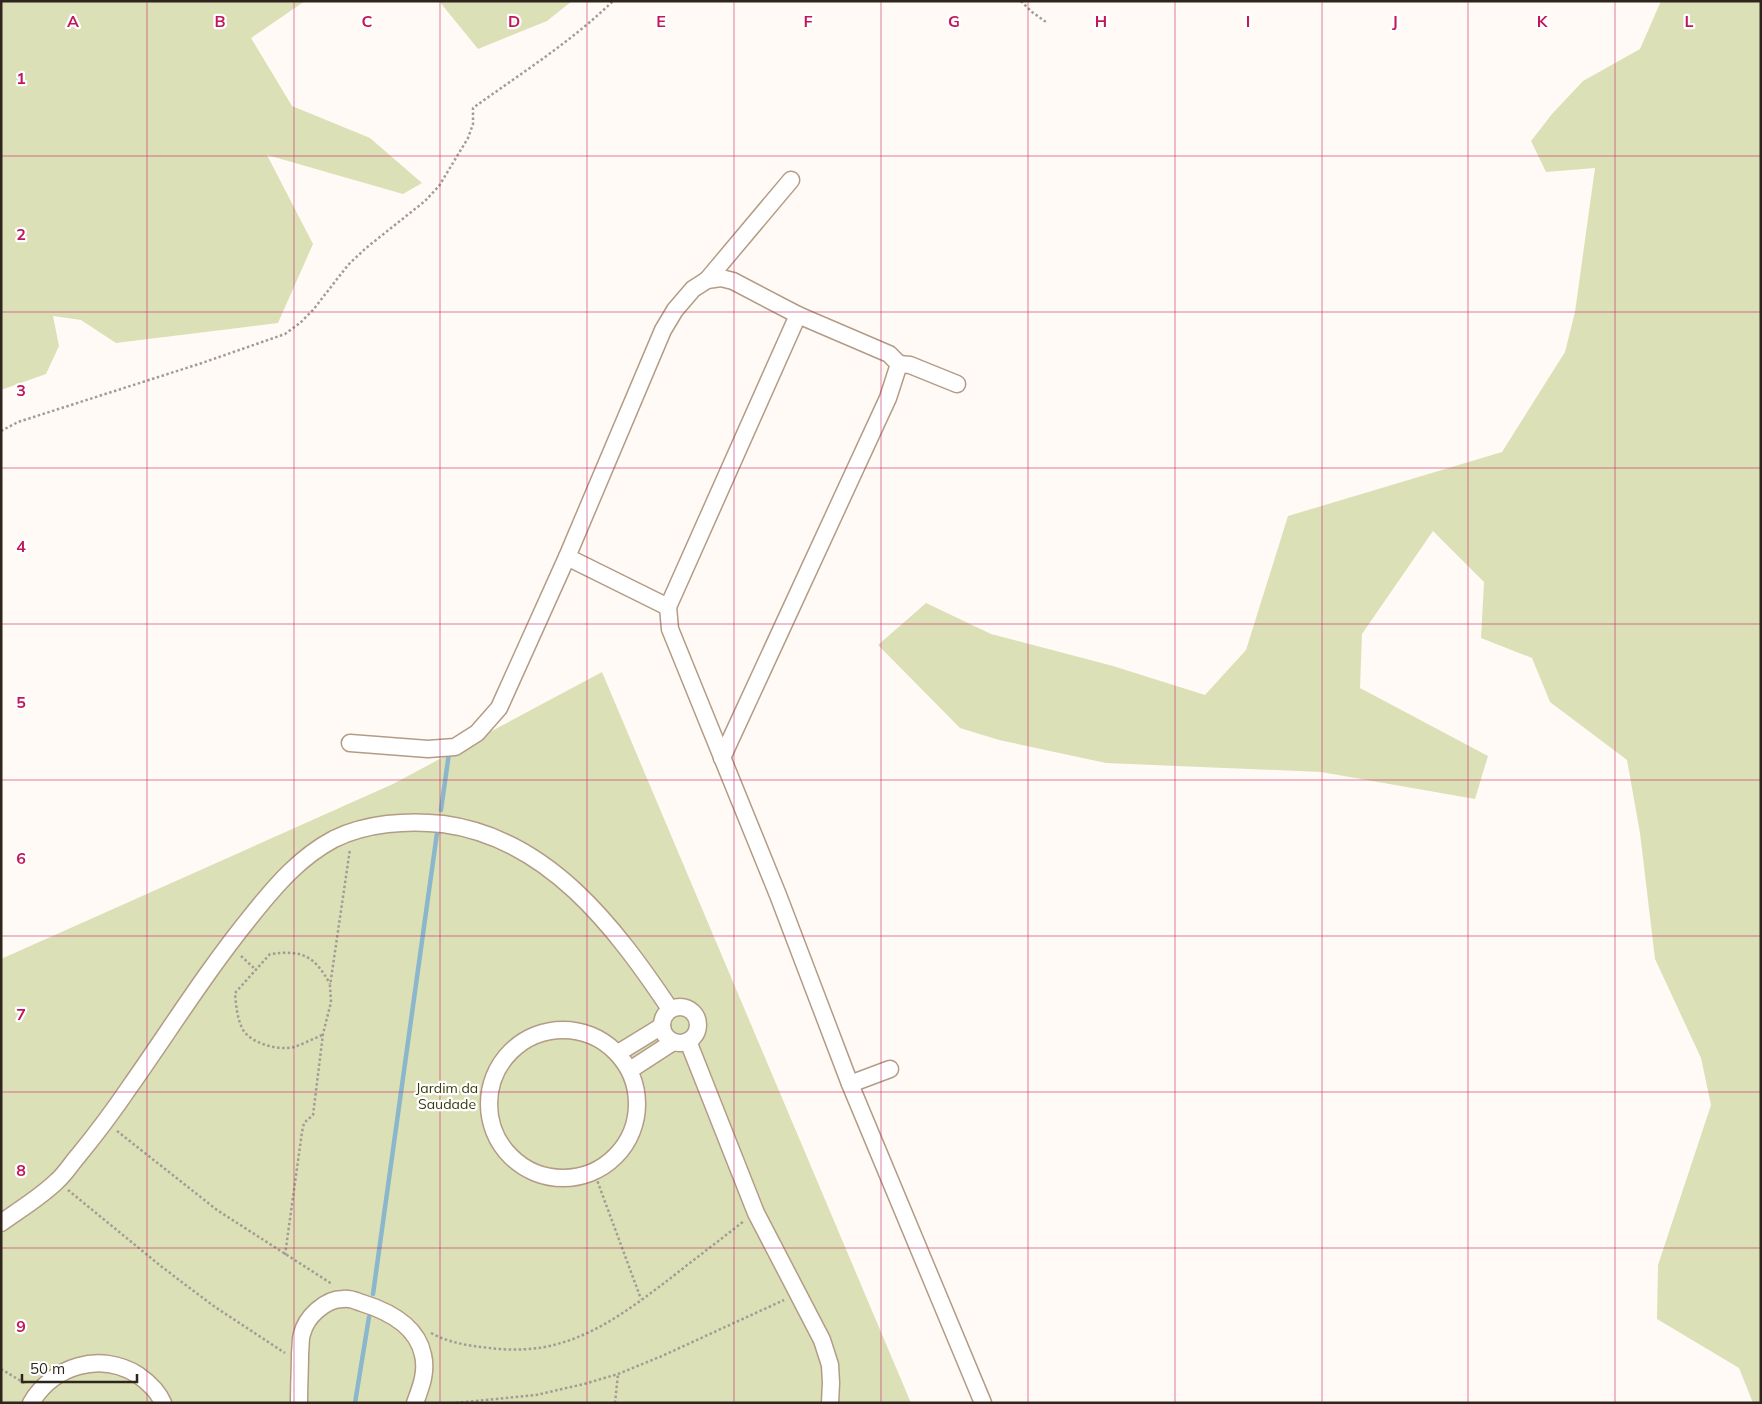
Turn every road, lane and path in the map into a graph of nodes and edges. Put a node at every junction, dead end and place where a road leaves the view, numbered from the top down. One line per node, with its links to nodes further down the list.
1 (613, 1): 9 (path)
2 (1021, 1): 3 (path)
3 (1046, 22)
4 (791, 180): 5 (street)
5 (707, 280): 6 (street); 10 (street)
6 (798, 315): 7 (street); 11 (street)
7 (900, 364): 8 (street); 13 (street)
8 (957, 384)
9 (1, 431)
10 (568, 557): 11 (street); 12 (street)
11 (668, 607): 13 (street)
12 (350, 743)
13 (722, 758): 25 (street)
14 (353, 832): 15 (street); 17 (path); 18 (street)
15 (228, 944): 16 (path); 26 (street)
16 (256, 970): 17 (path); 20 (path)
17 (330, 986): 20 (path)
18 (670, 1009): 19 (street); 21 (street)
19 (662, 1026): 21 (street); 22 (street)
20 (323, 1034): 31 (path)
21 (680, 1042): 24 (street); 29 (street)
22 (618, 1053): 24 (street); 27 (street)
23 (890, 1069): 25 (street)
24 (630, 1070): 27 (street)
25 (850, 1084): 46 (street)
26 (106, 1122): 28 (street); 31 (path)
27 (594, 1172): 34 (path)
28 (57, 1182): 30 (street); 36 (path)
29 (756, 1213): 32 (street); 34 (path)
30 (1, 1223)
31 (285, 1255): 33 (path)
32 (798, 1293): 38 (path); 45 (street)
33 (350, 1299): 35 (street); 36 (street)
34 (642, 1299): 35 (path)
35 (409, 1327): 42 (street)
36 (300, 1363): 41 (street)
37 (1, 1369): 39 (path)
38 (618, 1374): 43 (path); 44 (path)
39 (35, 1397): 40 (street)
40 (163, 1403)
41 (299, 1403)
42 (415, 1403)
43 (456, 1403)
44 (615, 1403)
45 (830, 1403)
46 (983, 1403)

